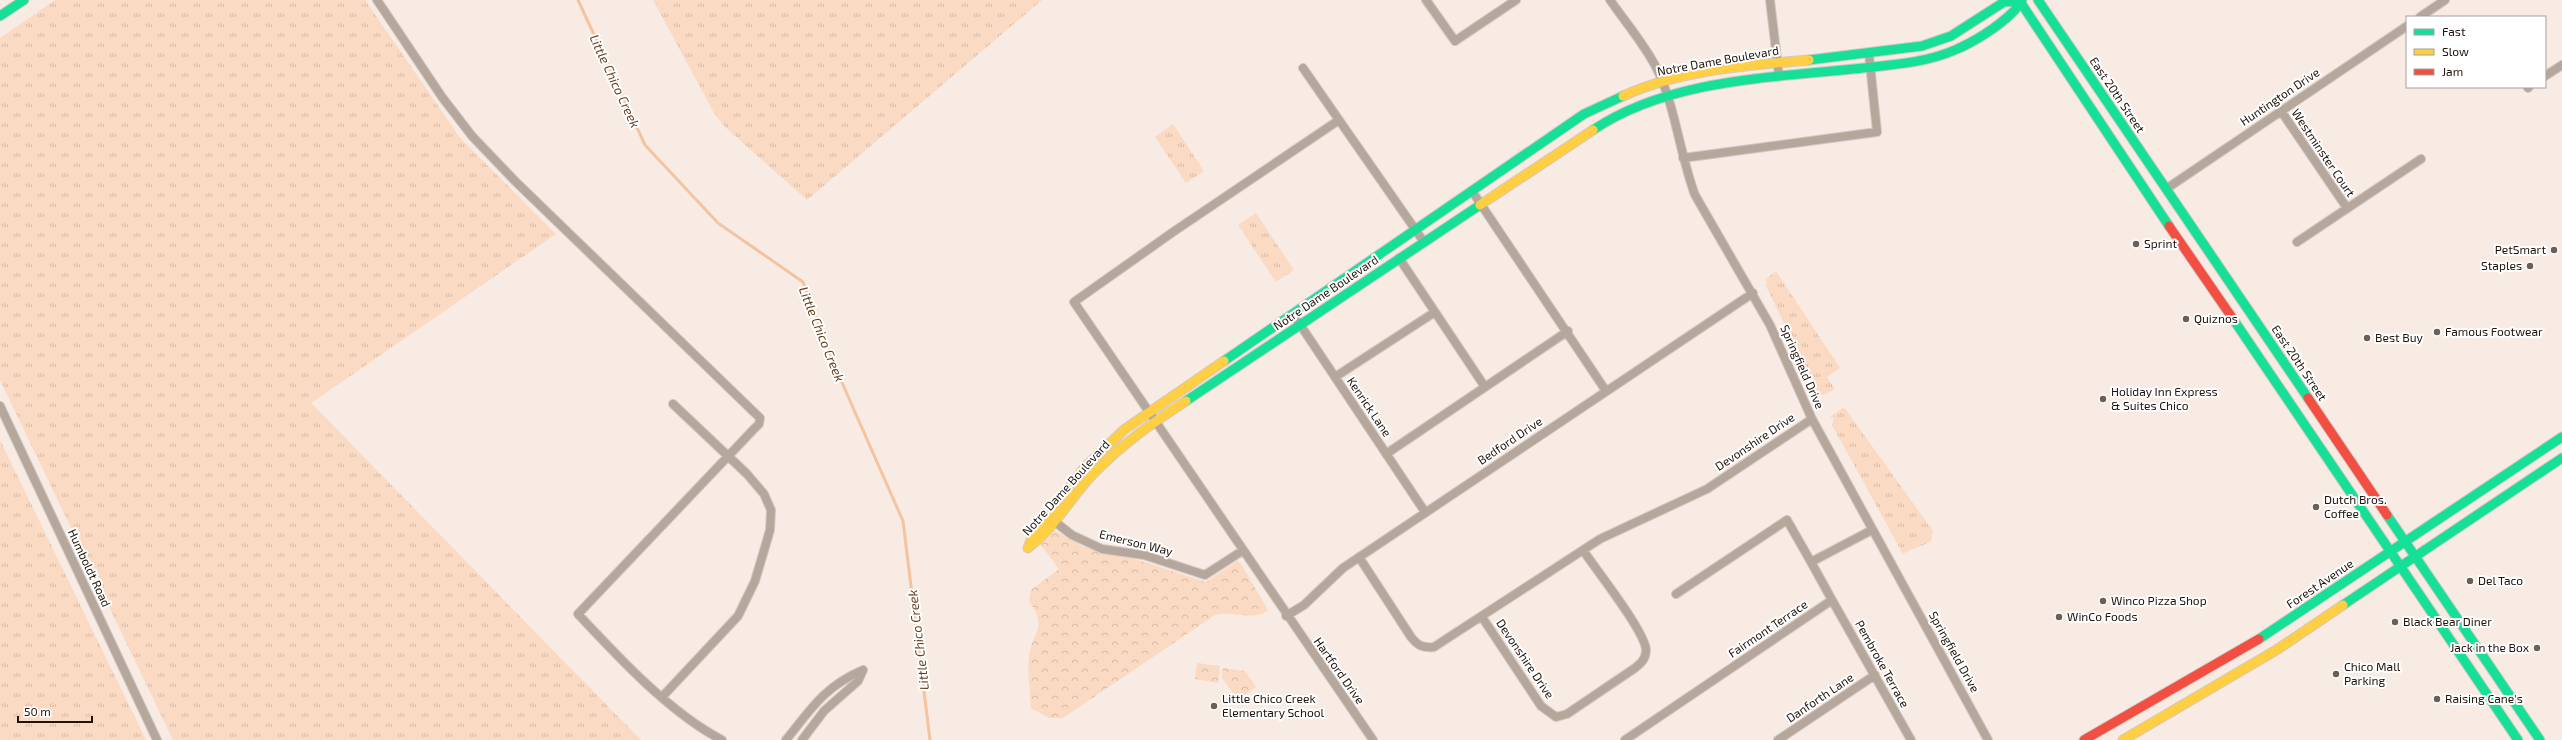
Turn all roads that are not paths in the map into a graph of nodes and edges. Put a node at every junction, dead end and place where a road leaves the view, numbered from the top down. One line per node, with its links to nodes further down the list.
1 (24, 0): 10 (street)
2 (377, 0): 49 (street)
3 (1426, 0): 4 (street)
4 (1516, 0)
5 (1610, 0): 20 (street, Springfield Drive)
6 (1770, 0): 14 (street)
7 (2020, 0): 13 (street, Notre Dame Boulevard); 16 (street, Notre Dame Boulevard); 57 (street)
8 (2038, 0): 26 (street, East 20th Street)
9 (2445, 0): 11 (street)
10 (0, 16)
11 (2421, 16)
12 (2406, 27): 22 (street, Huntington Drive)
13 (1869, 54): 14 (street, Notre Dame Boulevard); 16 (street)
14 (1778, 62): 19 (street); 20 (street, Notre Dame Boulevard)
15 (2562, 65): 18 (street)
16 (1871, 66): 19 (street, Notre Dame Boulevard); 24 (street)
17 (1303, 68): 23 (street)
18 (2546, 75)
19 (1779, 76): 21 (street, Notre Dame Boulevard)
20 (1662, 82): 21 (street, Springfield Drive); 27 (street, Notre Dame Boulevard)
21 (1668, 96): 24 (street, Springfield Drive); 28 (street, Notre Dame Boulevard)
22 (2280, 111): 26 (street, Huntington Drive); 29 (street, Westminster Court)
23 (1339, 120): 30 (street); 44 (street, Hartford Drive)
24 (1683, 158): 34 (street, Springfield Drive)
25 (2421, 158): 29 (street, Westminster Court)
26 (2166, 189): 54 (street, East 20th Street)
27 (1472, 191): 28 (street); 30 (street, Notre Dame Boulevard)
28 (1481, 204): 31 (street, Notre Dame Boulevard); 38 (street)
29 (2346, 208): 32 (street, Westminster Court)
30 (1415, 230): 31 (street); 36 (street, Notre Dame Boulevard)
31 (1424, 242): 33 (street, Notre Dame Boulevard)
32 (2296, 242)
33 (1400, 258): 35 (street); 37 (street, Notre Dame Boulevard)
34 (1753, 293): 41 (street, Bedford Drive); 45 (street, Springfield Drive)
35 (1435, 312): 39 (street); 40 (street)
36 (1293, 314): 37 (street, Kenrick Lane); 44 (street, Notre Dame Boulevard)
37 (1300, 325): 39 (street, Kenrick Lane); 46 (street, Notre Dame Boulevard)
38 (1568, 331): 40 (street); 41 (street)
39 (1335, 377): 48 (street, Kenrick Lane)
40 (1486, 387): 48 (street)
41 (1606, 391): 51 (street, Bedford Drive)
42 (673, 404): 49 (street)
43 (0, 406): 72 (street, Humboldt Road)
44 (1148, 413): 46 (street, Hartford Drive); 52 (street, Notre Dame Boulevard)
45 (1812, 419): 53 (street, Springfield Drive); 55 (street, Devonshire Drive)
46 (1155, 422): 52 (street, Notre Dame Boulevard); 56 (street, Hartford Drive)
47 (2562, 437): 54 (street, Forest Avenue)
48 (1386, 454): 51 (street, Kenrick Lane)
49 (728, 457): 67 (street); 67 (street)
50 (2562, 458): 58 (street)
51 (1425, 512): 59 (street, Bedford Drive)
52 (1051, 519): 56 (street, Emerson Way)
53 (1872, 530): 60 (street); 80 (street, Springfield Drive)
54 (2406, 541): 57 (street, Forest Avenue); 58 (street, East 20th Street)
55 (1583, 550): 65 (street, Devonshire Drive); 65 (street, Devonshire Drive)
56 (1242, 551): 64 (street, Hartford Drive)
57 (2390, 552): 61 (street); 81 (street, Forest Avenue)
58 (2416, 556): 61 (street); 68 (street, East 20th Street)
59 (1359, 557): 64 (street, Bedford Drive); 65 (street)
60 (1811, 562): 62 (street); 63 (street)
61 (2401, 567): 69 (street); 82 (street)
62 (1676, 594)
63 (1832, 600): 66 (street, Pembroke Terrace); 77 (street, Fairmont Terrace)
64 (1286, 616): 76 (street, Hartford Drive)
65 (1482, 617)
66 (1875, 675): 78 (street, Danforth Lane); 79 (street, Pembroke Terrace)
67 (662, 697): 73 (street)
68 (2516, 705): 69 (street); 70 (street, East 20th Street)
69 (2501, 715): 71 (street)
70 (2523, 715): 71 (street); 84 (street, East 20th Street)
71 (2508, 726): 83 (street)
72 (157, 740)
73 (722, 740)
74 (786, 740): 75 (street)
75 (802, 740)
76 (1373, 740)
77 (1625, 740)
78 (1778, 740)
79 (1911, 740)
80 (1988, 740)
81 (2084, 740)
82 (2123, 740)
83 (2518, 740)
84 (2540, 740)

